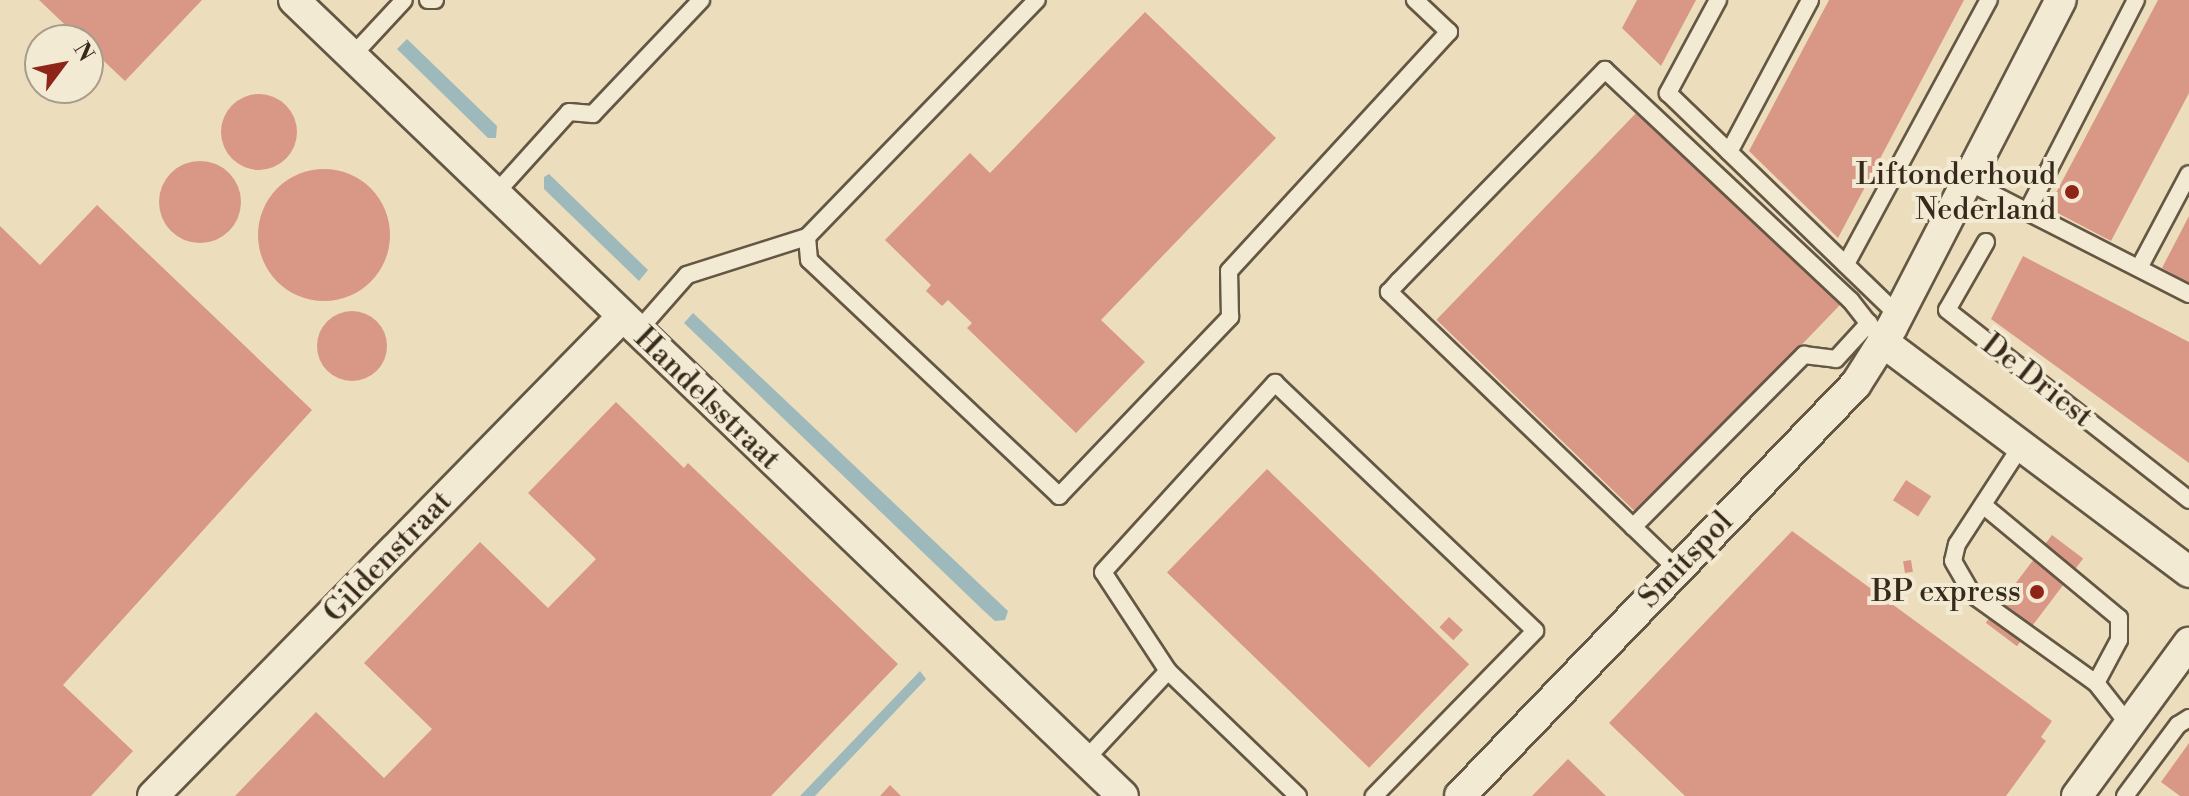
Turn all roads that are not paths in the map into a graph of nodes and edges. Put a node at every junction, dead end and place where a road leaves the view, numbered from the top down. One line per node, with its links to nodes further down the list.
1 (294, 0): 13 (street, Handelsstraat)
2 (428, 0): 3 (lane)
3 (435, 0)
4 (701, 0): 17 (lane)
5 (1037, 0): 19 (lane)
6 (1415, 0): 19 (lane)
7 (1718, 0): 14 (lane)
8 (1810, 0): 14 (lane)
9 (1989, 0): 21 (lane)
10 (2061, 0): 16 (street, Smitspol)
11 (2136, 0): 18 (lane)
12 (401, 3): 13 (lane)
13 (360, 47): 17 (street, Handelsstraat)
14 (1729, 152): 21 (lane)
15 (2189, 174): 22 (lane)
16 (1965, 180): 18 (lane); 25 (street, Smitspol)
17 (495, 194): 24 (street, Handelsstraat)
18 (2027, 212): 22 (lane)
19 (807, 237): 24 (lane)
20 (1986, 242): 27 (lane, De Driest)
21 (1846, 264): 25 (lane)
22 (2139, 268): 23 (lane)
23 (2189, 294)
24 (638, 320): 37 (street, Handelsstraat); 38 (street, Gildenstraat)
25 (1883, 326): 26 (street, De Driest); 29 (lane); 29 (lane); 30 (street, Smitspol)
26 (2021, 446): 28 (lane); 31 (street, De Driest)
27 (2189, 500)
28 (1983, 505): 34 (lane); 34 (lane)
29 (1633, 527): 30 (lane)
30 (1677, 569): 42 (street, Smitspol)
31 (2189, 572)
32 (2189, 643): 36 (street)
33 (1168, 671): 37 (lane); 40 (lane); 41 (lane)
34 (2096, 683): 36 (lane)
35 (2189, 718): 44 (lane)
36 (2129, 725): 43 (street)
37 (1085, 760): 39 (street, Handelsstraat)
38 (153, 796)
39 (1123, 796)
40 (1298, 796)
41 (1374, 796)
42 (1460, 796)
43 (2077, 796)
44 (2125, 796)

